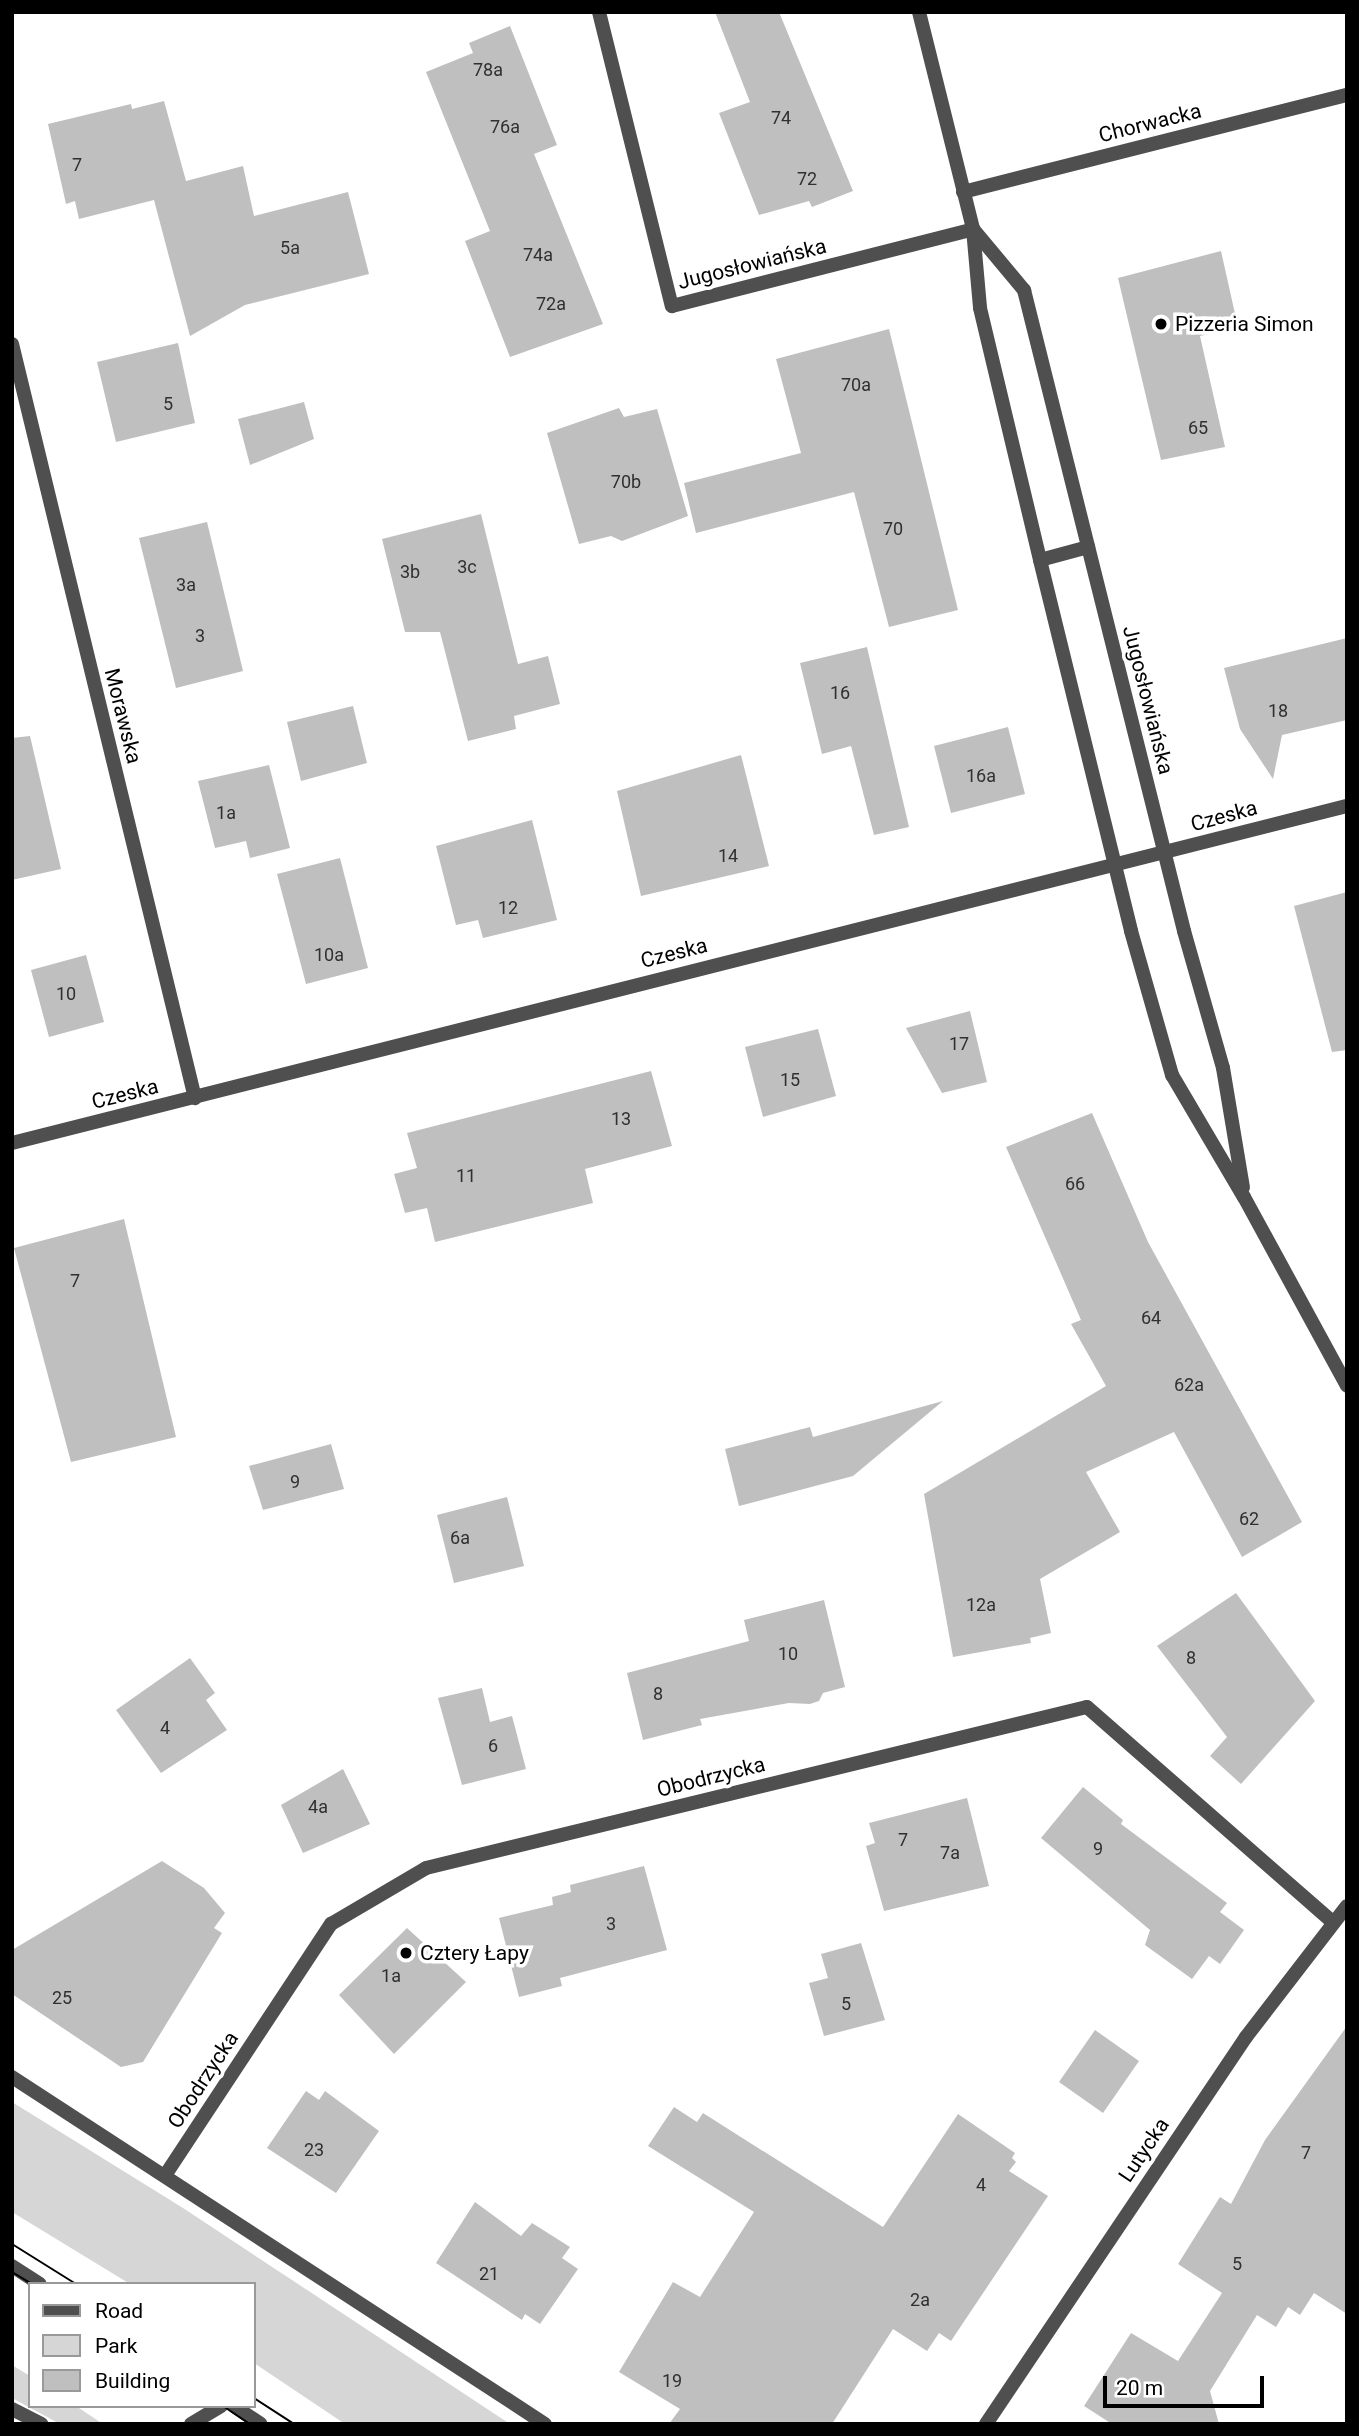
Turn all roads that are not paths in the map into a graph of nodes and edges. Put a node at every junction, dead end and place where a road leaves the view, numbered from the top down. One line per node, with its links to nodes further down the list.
1 (598, 12): 5 (street, Jugosłowiańska)
2 (919, 12): 4 (street, Jugosłowiańska)
3 (1347, 95): 4 (street, Chorwacka)
4 (963, 192): 5 (street, Jugosłowiańska)
5 (973, 229): 7 (street, Jugosłowiańska); 8 (street, Jugosłowiańska)
6 (12, 344): 12 (street, Morawska)
7 (1088, 547): 8 (street); 10 (street, Jugosłowiańska)
8 (1040, 559): 11 (street, Jugosłowiańska)
9 (1347, 806): 10 (street, Czeska)
10 (1164, 853): 11 (street, Czeska); 14 (street, Jugosłowiańska)
11 (1115, 866): 12 (street, Czeska); 14 (street, Jugosłowiańska)
12 (195, 1098): 13 (street, Czeska)
13 (12, 1143)
14 (1244, 1197): 15 (street, Jugosłowiańska)
15 (1347, 1386)
16 (1347, 1906): 17 (street, Lutycka)
17 (1333, 1922): 19 (street, Obodrzycka); 29 (street, Lutycka)
18 (12, 2077): 19 (street)
19 (166, 2174): 28 (street)
20 (12, 2266): 21 (street)
21 (37, 2282)
22 (218, 2408): 26 (street)
23 (237, 2408): 27 (street)
24 (12, 2409): 25 (street)
25 (41, 2424)
26 (191, 2424)
27 (261, 2424)
28 (545, 2424)
29 (986, 2424)

